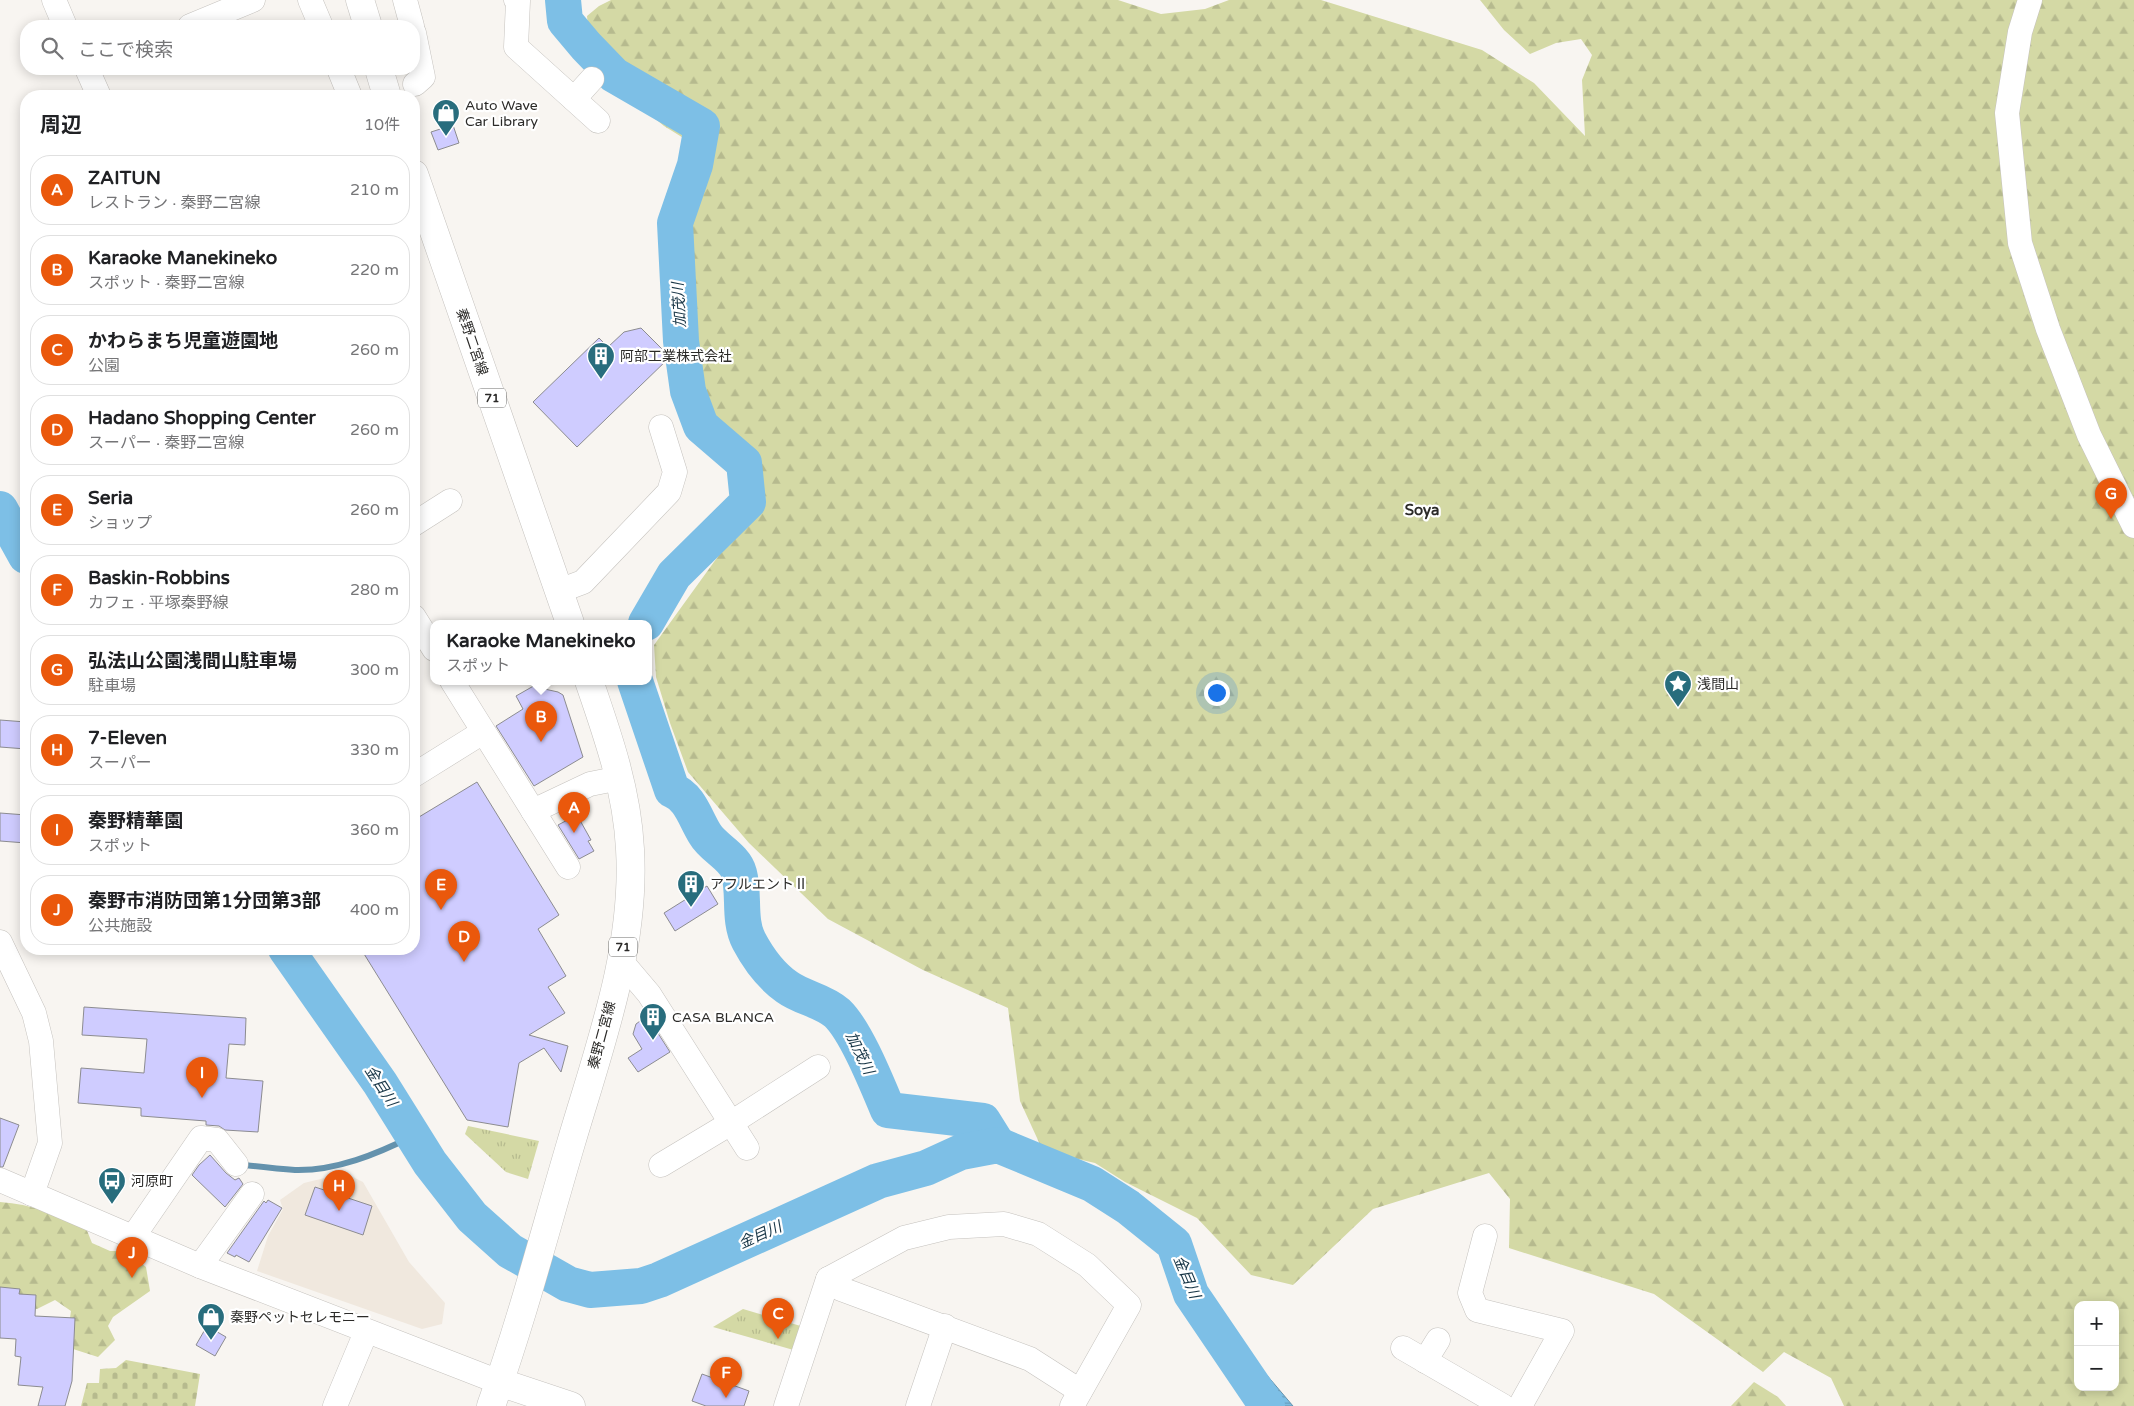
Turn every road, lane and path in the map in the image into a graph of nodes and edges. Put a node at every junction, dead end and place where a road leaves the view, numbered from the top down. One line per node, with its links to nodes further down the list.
1 (54, 0): 8 (street)
2 (253, 0): 9 (street)
3 (310, 0): 10 (street)
4 (360, 0): 11 (main road)
5 (405, 0): 12 (street)
6 (516, 0): 22 (street)
7 (2030, 0): 28 (street)
8 (62, 20)
9 (205, 20)
10 (318, 20)
11 (366, 20)
12 (410, 20)
13 (420, 62): 18 (street)
14 (90, 75): 19 (street)
15 (341, 75): 20 (street)
16 (381, 75): 21 (main road)
17 (592, 79): 22 (street)
18 (415, 84)
19 (97, 90)
20 (348, 90)
21 (385, 90)
22 (574, 99): 23 (street)
23 (598, 121)
24 (420, 191): 29 (main road, 秦野二宮線 / 71)
25 (661, 427): 29 (street)
26 (450, 501): 27 (street)
27 (420, 520)
28 (2134, 526)
29 (559, 591): 30 (main road, 秦野二宮線 / 71)
30 (569, 620)
31 (420, 626): 32 (street)
32 (430, 643)
33 (454, 685): 35 (street)
34 (591, 685): 37 (main road, 秦野二宮線 / 71)
35 (483, 732): 36 (street); 38 (street)
36 (420, 771)
37 (620, 778): 38 (street); 41 (main road, 秦野二宮線 / 71)
38 (533, 811): 39 (street)
39 (568, 867)
40 (0, 942): 48 (street)
41 (621, 961): 43 (street); 59 (main road, 秦野二宮線 / 71)
42 (818, 1067): 43 (street)
43 (731, 1123): 44 (street); 45 (street)
44 (747, 1148)
45 (676, 1163)
46 (236, 1164): 51 (street)
47 (0, 1180): 48 (street)
48 (32, 1194): 51 (street)
49 (252, 1194): 52 (street)
50 (1486, 1236): 66 (street)
51 (133, 1237): 52 (street)
52 (200, 1266): 55 (street)
53 (828, 1279): 54 (street); 60 (street); 63 (street)
54 (945, 1326): 60 (street); 64 (street)
55 (366, 1332): 59 (street); 61 (street)
56 (1438, 1340): 58 (street)
57 (1403, 1348): 58 (street)
58 (1425, 1360): 65 (street)
59 (495, 1394): 62 (main road)
60 (1076, 1398)
61 (335, 1406)
62 (571, 1406)
63 (786, 1406)
64 (918, 1406)
65 (1503, 1406)
66 (1520, 1406)

